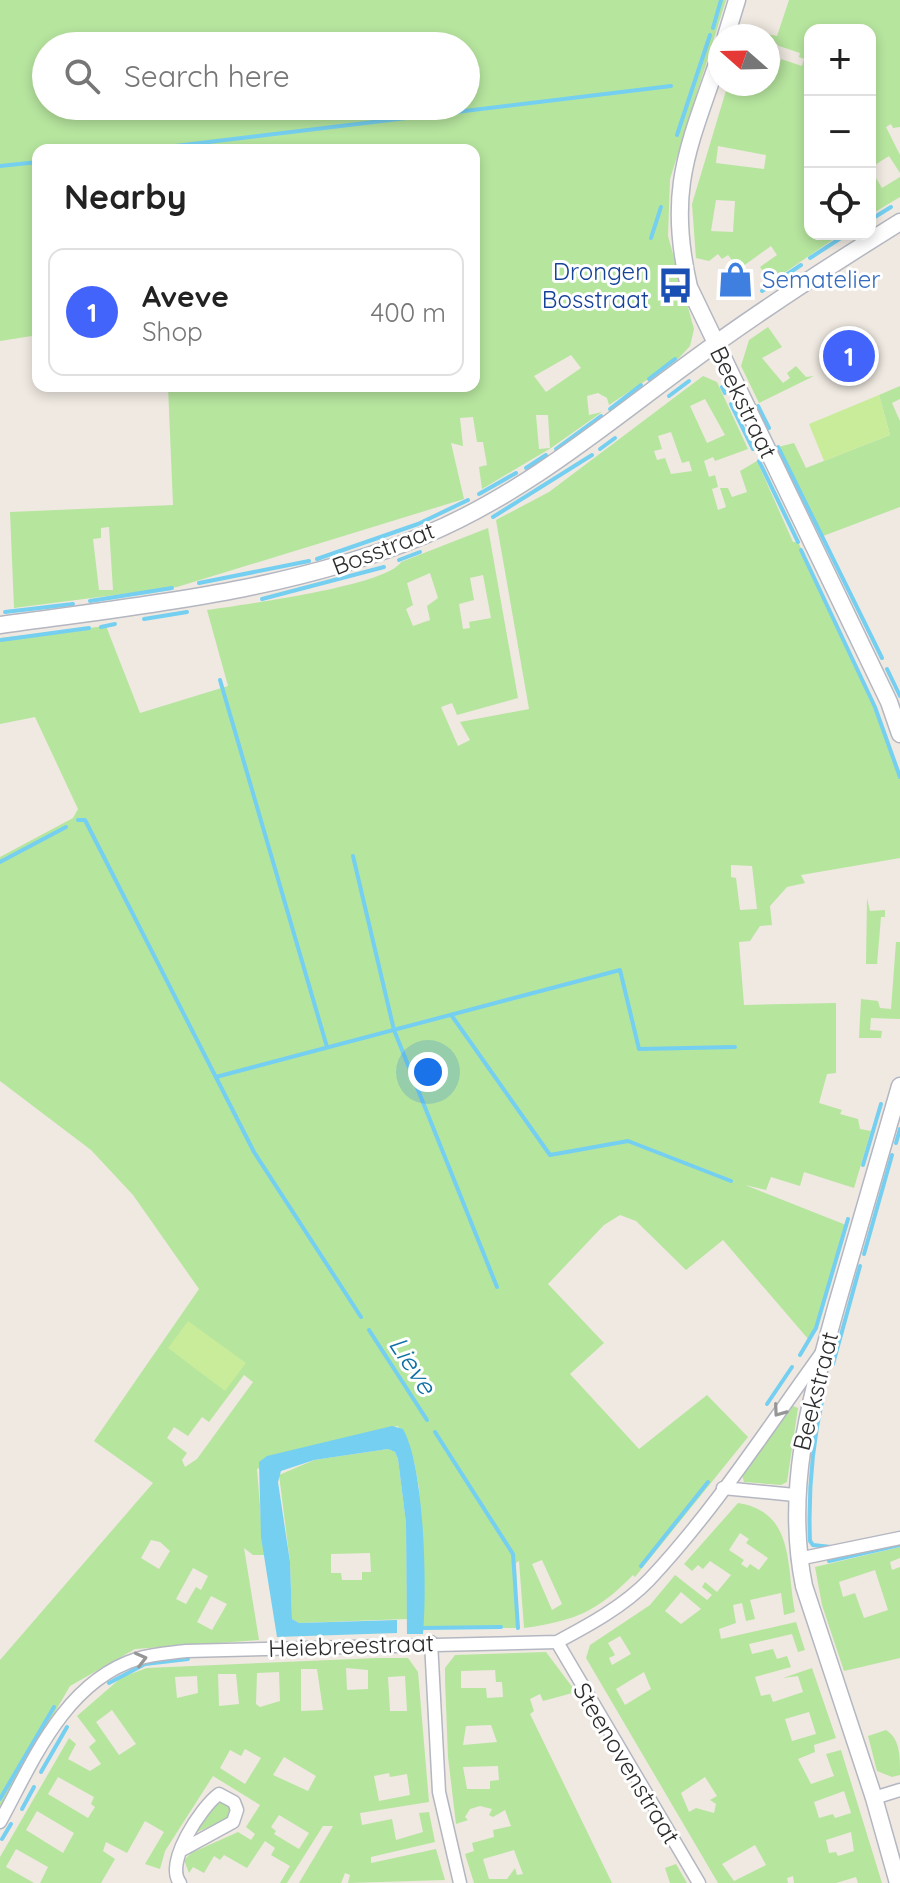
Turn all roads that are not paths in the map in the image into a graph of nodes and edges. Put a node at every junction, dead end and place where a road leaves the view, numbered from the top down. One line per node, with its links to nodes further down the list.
1 (737, 0): 2 (street)
2 (730, 24)
3 (708, 91): 5 (street, Beekstraat)
4 (900, 222): 5 (street, Bosstraat)
5 (715, 343): 6 (street, Bosstraat); 7 (street, Beekstraat)
6 (0, 625)
7 (900, 734)
8 (900, 1086): 9 (street, Beekstraat)
9 (825, 1348): 10 (street, one-way to 10); 11 (street, Beekstraat)
10 (723, 1488): 11 (street); 15 (street)
11 (795, 1495): 13 (street, Beekstraat)
12 (900, 1538): 13 (street)
13 (798, 1559): 17 (street, Beekstraat)
14 (431, 1642): 15 (street, Heiebreestraat); 18 (street, Heiebreestraat, one-way to 14); 21 (street)
15 (557, 1642): 22 (street, Steenovenstraat)
16 (900, 1790): 17 (street)
17 (874, 1798): 23 (street, Beekstraat)
18 (0, 1822)
19 (180, 1851): 19 (street); 20 (street)
20 (180, 1883)
21 (460, 1883)
22 (699, 1883)
23 (898, 1883)

